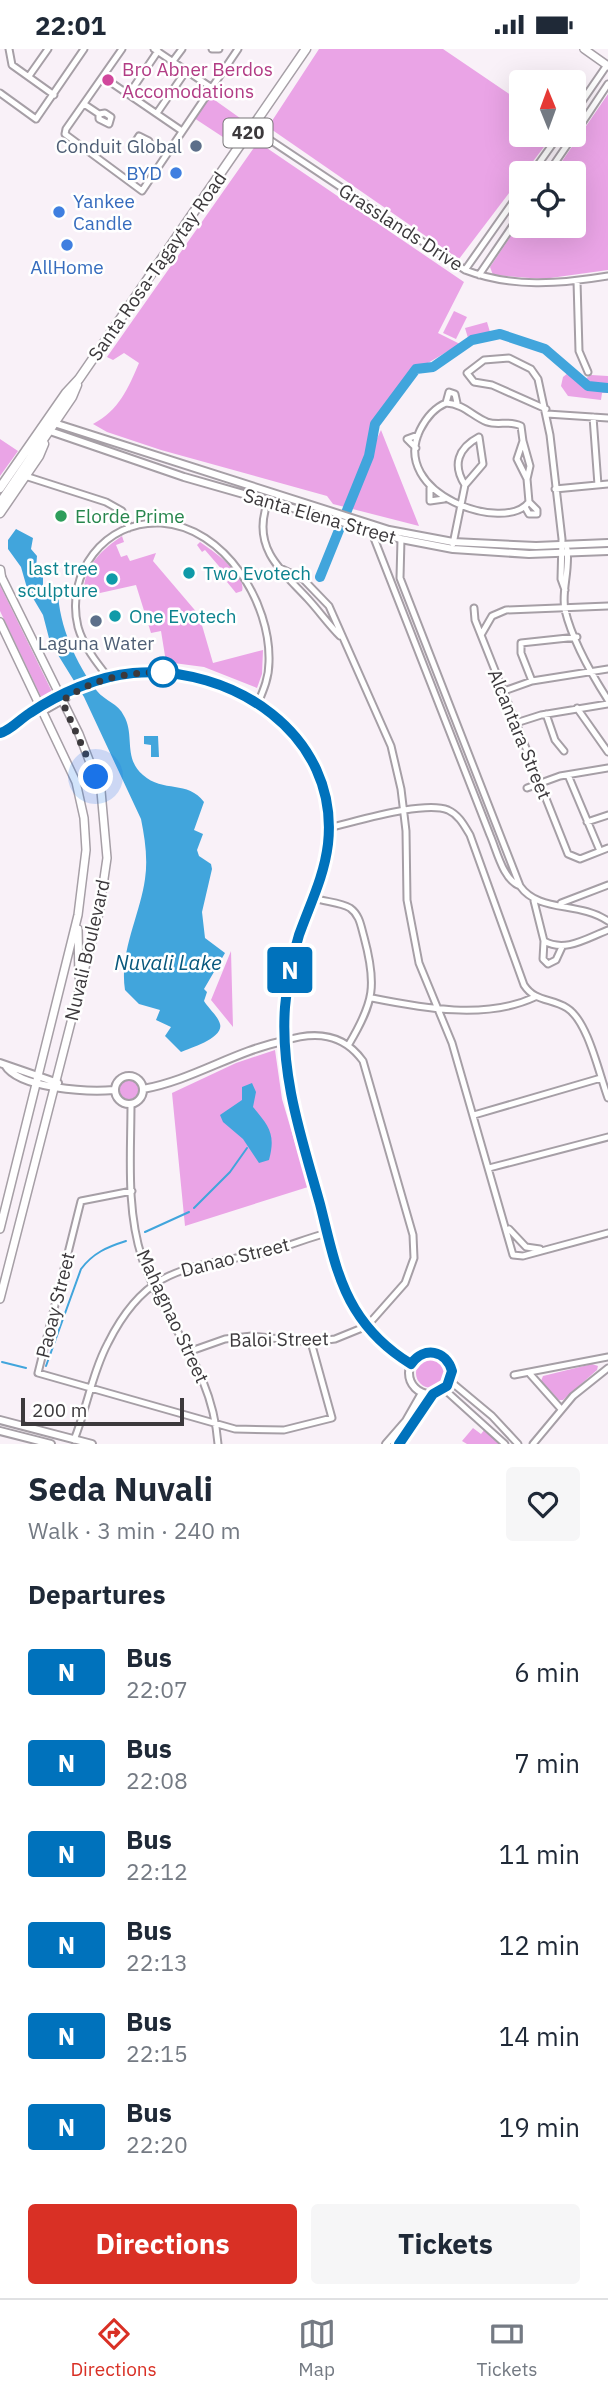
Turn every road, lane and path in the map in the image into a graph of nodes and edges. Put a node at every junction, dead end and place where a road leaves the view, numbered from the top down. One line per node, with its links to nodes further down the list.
1 (9, 49): 15 (street)
2 (48, 49): 15 (street)
3 (84, 49): 21 (street)
4 (122, 49): 16 (street)
5 (182, 49): 12 (street)
6 (212, 49): 7 (street)
7 (219, 49)
8 (239, 49): 18 (street)
9 (306, 49): 27 (main road, Santa Rosa-Tagaytay Road / 420)
10 (584, 49): 13 (main road)
11 (156, 50): 12 (street); 20 (street)
12 (173, 61): 14 (street)
13 (608, 65): 22 (street)
14 (186, 71): 18 (street); 24 (street)
15 (29, 76): 21 (street)
16 (103, 77): 20 (street); 23 (street)
17 (608, 84): 26 (street)
18 (212, 88): 28 (street)
19 (0, 93): 21 (street)
20 (129, 94): 24 (street)
21 (54, 95)
22 (586, 96)
23 (84, 104): 25 (street); 31 (street)
24 (157, 113): 28 (street)
25 (99, 114)
26 (586, 117)
27 (252, 128): 35 (street, Grasslands Drive); 40 (main road, Santa Rosa-Tagaytay Road / 420)
28 (182, 131): 31 (street)
29 (550, 147): 32 (street)
30 (150, 149): 31 (street)
31 (165, 158)
32 (542, 159)
33 (509, 208): 35 (street)
34 (509, 231): 36 (street)
35 (466, 270): 36 (street, Grasslands Drive)
36 (479, 275): 38 (street, Grasslands Drive)
37 (608, 276): 38 (street, Grasslands Drive)
38 (577, 281): 39 (street)
39 (588, 372)
40 (79, 379): 47 (main road, Santa Rosa-Tagaytay Road / 420); 47 (main road, Santa Rosa-Tagaytay Road / 420)
41 (446, 403): 42 (street); 42 (street); 48 (street)
42 (457, 403): 46 (street)
43 (546, 412): 43 (street); 44 (street); 62 (street)
44 (593, 417): 45 (street); 60 (street)
45 (608, 418)
46 (484, 421): 49 (street); 50 (street)
47 (48, 428): 52 (street, Santa Elena Street); 53 (main road, Santa Rosa-Tagaytay Road / 420); 54 (main road); 55 (street, Santa Elena Street); 64 (main road, Santa Rosa-Tagaytay Road / 420)
48 (418, 435): 51 (street); 51 (street)
49 (479, 437): 59 (street); 59 (street)
50 (523, 440): 56 (street); 56 (street)
51 (416, 448): 65 (street)
52 (188, 467): 55 (street); 68 (street, Santa Elena Street)
53 (14, 468): 57 (main road); 61 (main road, Santa Rosa-Tagaytay Road / 420)
54 (25, 476): 63 (main road); 69 (street)
55 (184, 477): 68 (street, Santa Elena Street)
56 (527, 479): 65 (street)
57 (0, 482)
58 (608, 484): 60 (street)
59 (465, 485): 65 (street)
60 (598, 485): 62 (street)
61 (0, 488)
62 (555, 489): 73 (street)
63 (16, 490): 64 (main road); 67 (main road)
64 (1, 502)
65 (460, 504): 74 (street)
66 (265, 511): 78 (street)
67 (0, 513)
68 (346, 520): 70 (street, Santa Elena Street); 74 (street, Santa Elena Street)
69 (129, 528): 90 (street); 95 (street)
70 (372, 533): 71 (street, Santa Elena Street); 101 (street)
71 (401, 539): 74 (street, Santa Elena Street); 100 (street)
72 (608, 543): 73 (street, Santa Elena Street)
73 (563, 544): 74 (street, Santa Elena Street); 76 (street); 77 (street)
74 (453, 546): 77 (street, Santa Elena Street)
75 (608, 551): 76 (street, Santa Elena Street)
76 (568, 554): 77 (street, Santa Elena Street); 80 (street)
77 (560, 555): 80 (street)
78 (278, 567): 86 (street); 86 (street)
79 (0, 574): 93 (main road, Nuvali Boulevard)
80 (565, 590): 83 (street)
81 (608, 607): 83 (street)
82 (474, 608): 85 (street, Alcantara Street)
83 (565, 609): 85 (street); 87 (street)
84 (0, 622): 97 (main road, Nuvali Boulevard)
85 (481, 636): 92 (street, Alcantara Street)
86 (341, 637): 108 (street)
87 (577, 638): 89 (street); 91 (street)
88 (608, 669): 89 (street)
89 (590, 671): 91 (street); 94 (street)
90 (108, 677): 93 (street); 95 (street)
91 (532, 681): 92 (street)
92 (504, 691): 99 (street, Alcantara Street)
93 (61, 699): 97 (street); 124 (main road, Nuvali Boulevard)
94 (608, 702): 96 (street)
95 (258, 703): 111 (street)
96 (577, 708): 98 (street); 103 (street)
97 (42, 709): 119 (main road, Nuvali Boulevard)
98 (546, 714): 99 (street); 102 (street)
99 (516, 723): 106 (street, Alcantara Street)
100 (463, 736): 101 (street); 115 (street)
101 (454, 739): 115 (street)
102 (564, 751)
103 (608, 752)
104 (608, 768): 105 (street)
105 (568, 775): 106 (street); 110 (street)
106 (540, 783): 107 (street); 113 (street, Alcantara Street)
107 (527, 788)
108 (404, 812): 111 (street); 125 (street); 127 (street)
109 (608, 815): 110 (street)
110 (587, 822): 113 (street)
111 (328, 828): 116 (street)
112 (608, 848): 113 (street)
113 (600, 851)
114 (608, 885): 118 (street)
115 (520, 886): 117 (street)
116 (314, 898): 126 (street); 128 (street)
117 (534, 901): 118 (street); 122 (street)
118 (561, 903): 120 (street)
119 (78, 915): 124 (main road); 132 (main road, Nuvali Boulevard)
120 (608, 921)
121 (608, 930): 123 (street)
122 (544, 941): 123 (street); 123 (street)
123 (562, 947)
124 (79, 988): 133 (main road, Nuvali Boulevard)
125 (535, 997): 127 (street); 131 (street)
126 (372, 998): 127 (street); 129 (street)
127 (436, 1009): 138 (street)
128 (284, 1041): 129 (street); 134 (street); 144 (street)
129 (349, 1045): 149 (street)
130 (3, 1064): 132 (street)
131 (601, 1078): 136 (street); 138 (street)
132 (37, 1079): 133 (street); 143 (main road, Nuvali Boulevard)
133 (54, 1084): 135 (street); 148 (main road, Nuvali Boulevard)
134 (143, 1089): 135 (street); 137 (street)
135 (114, 1090): 137 (street)
136 (608, 1098)
137 (131, 1104): 141 (street, Mahagnao Street)
138 (474, 1115): 140 (street)
139 (608, 1137): 140 (street)
140 (489, 1168): 142 (street)
141 (132, 1191): 147 (street, Mahagnao Street); 158 (street, Paoay Street)
142 (505, 1224): 146 (street); 146 (street)
143 (0, 1229)
144 (327, 1233): 147 (street, Danao Street); 149 (street)
145 (608, 1233): 146 (street)
146 (550, 1248)
147 (155, 1285): 151 (street, Mahagnao Street); 158 (street, Danao Street)
148 (0, 1299)
149 (367, 1326): 150 (street, Baloi Street); 153 (street)
150 (310, 1342): 151 (street, Baloi Street); 166 (street, Paoay Street)
151 (191, 1351): 166 (street, Mahagnao Street)
152 (608, 1357): 155 (street)
153 (411, 1364): 157 (street); 160 (street)
154 (608, 1368): 162 (street)
155 (530, 1374): 156 (street); 162 (street)
156 (514, 1375)
157 (450, 1381): 159 (street); 163 (street)
158 (92, 1388): 166 (street, Paoay Street); 168 (street, Danao Street)
159 (444, 1389): 161 (street); 165 (street)
160 (422, 1393): 161 (street); 172 (street)
161 (433, 1394): 173 (street)
162 (561, 1409): 176 (street)
163 (492, 1416): 165 (street); 175 (street)
164 (0, 1420): 168 (street)
165 (485, 1424): 174 (street)
166 (216, 1425): 171 (street, Mahagnao Street)
167 (0, 1431): 169 (street)
168 (74, 1440): 170 (street)
169 (51, 1444)
170 (92, 1444)
171 (218, 1444)
172 (386, 1444)
173 (399, 1444)
174 (505, 1444)
175 (518, 1444)
176 (533, 1444)

